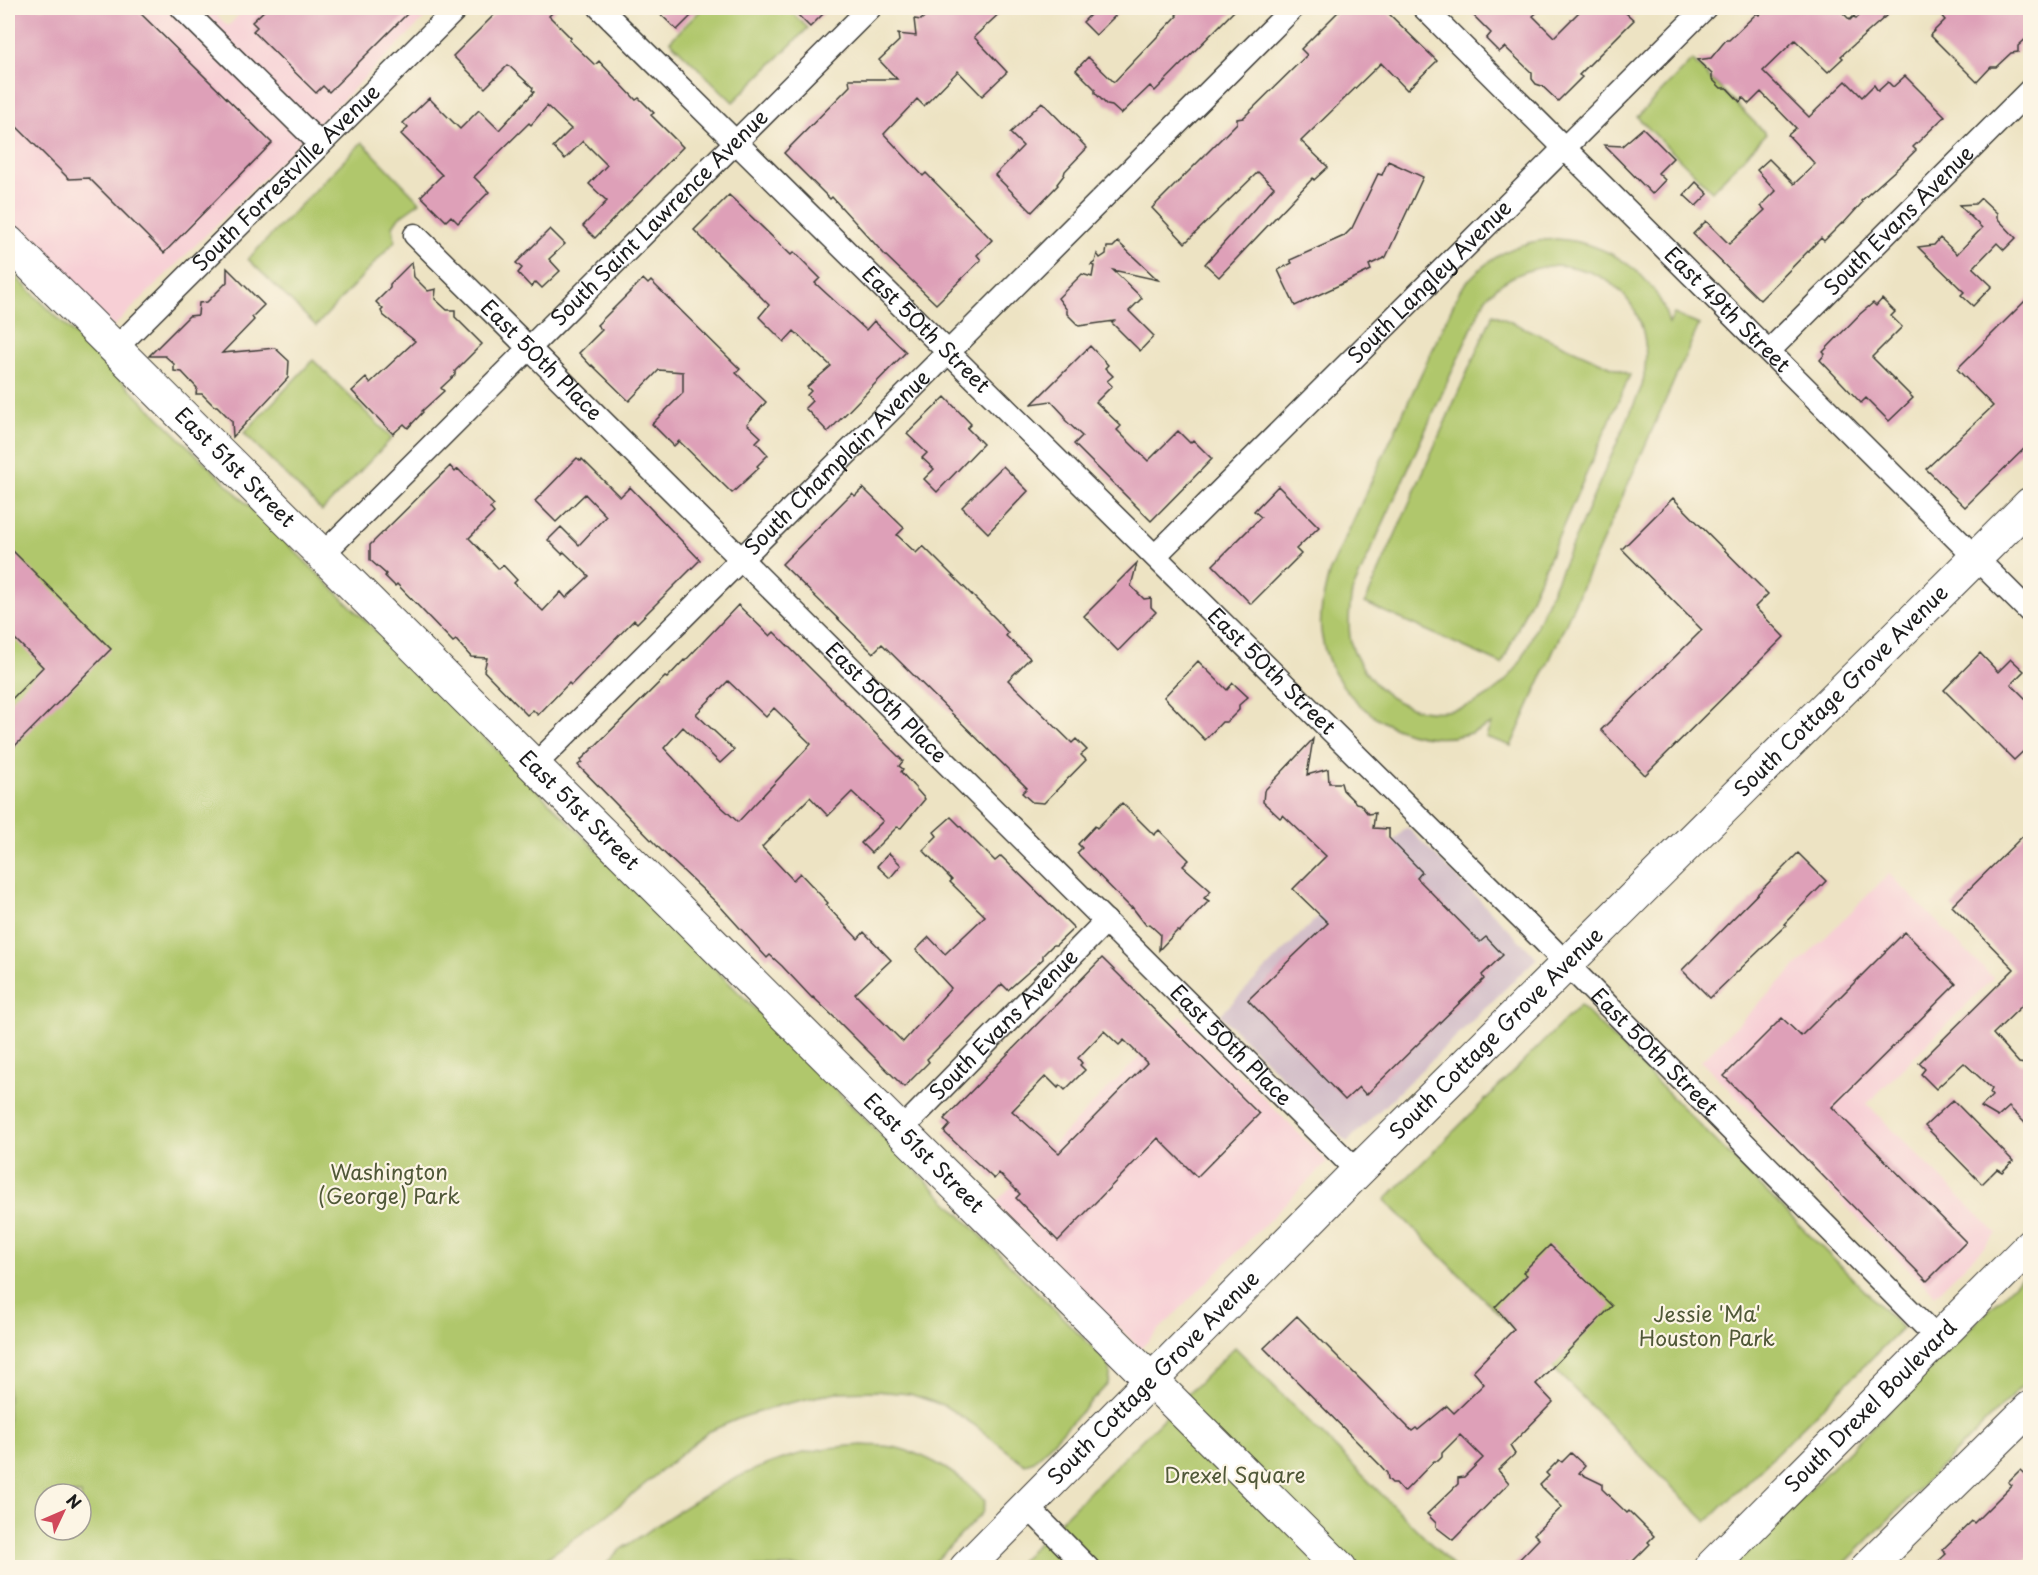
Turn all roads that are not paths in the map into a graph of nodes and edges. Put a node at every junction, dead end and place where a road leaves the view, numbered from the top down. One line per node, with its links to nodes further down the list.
1 (182, 8): 10 (street)
2 (457, 8): 10 (street, South Forrestville Avenue)
3 (600, 8): 9 (street, East 50th Street)
4 (870, 8): 9 (street, South Saint Lawrence Avenue)
5 (1293, 8): 17 (street, South Champlain Avenue)
6 (1424, 8): 11 (street, East 49th Street)
7 (1705, 8): 11 (street, South Langley Avenue)
8 (2031, 90): 16 (street, South Evans Avenue)
9 (736, 141): 15 (street, South Saint Lawrence Avenue); 17 (street, East 50th Street)
10 (320, 144): 14 (street, South Forrestville Avenue)
11 (1564, 148): 16 (street, East 49th Street); 20 (street, South Langley Avenue)
12 (415, 235): 15 (street, East 50th Place)
13 (8, 242): 14 (main road, East 51st Street)
14 (115, 349): 19 (main road, East 51st Street)
15 (529, 349): 19 (street, South Saint Lawrence Avenue); 22 (street, East 50th Place)
16 (1769, 351): 21 (street, East 49th Street)
17 (949, 352): 20 (street, East 50th Street); 22 (street, South Champlain Avenue)
18 (2031, 504): 21 (main road, South Cottage Grove Avenue)
19 (322, 555): 24 (main road, East 51st Street)
20 (1155, 556): 26 (street, East 50th Street)
21 (1976, 558): 23 (street, East 49th Street); 26 (main road, South Cottage Grove Avenue)
22 (741, 559): 24 (street, South Champlain Avenue); 25 (street, East 50th Place)
23 (2031, 612)
24 (534, 766): 27 (main road, East 51st Street)
25 (1106, 921): 27 (street, South Evans Avenue); 28 (street, East 50th Place)
26 (1567, 963): 28 (main road, South Cottage Grove Avenue); 30 (street, East 50th Street)
27 (901, 1130): 31 (main road, East 51st Street)
28 (1358, 1172): 31 (main road, South Cottage Grove Avenue)
29 (2031, 1246): 30 (main road, South Drexel Boulevard)
30 (1937, 1338): 37 (main road, South Drexel Boulevard)
31 (1152, 1379): 33 (main road, South Cottage Grove Avenue); 36 (main road, East 51st Street)
32 (2026, 1422): 38 (main road)
33 (1027, 1506): 34 (main road, South Cottage Grove Avenue); 35 (street)
34 (966, 1568)
35 (1088, 1568)
36 (1340, 1568)
37 (1710, 1568)
38 (1867, 1568)

